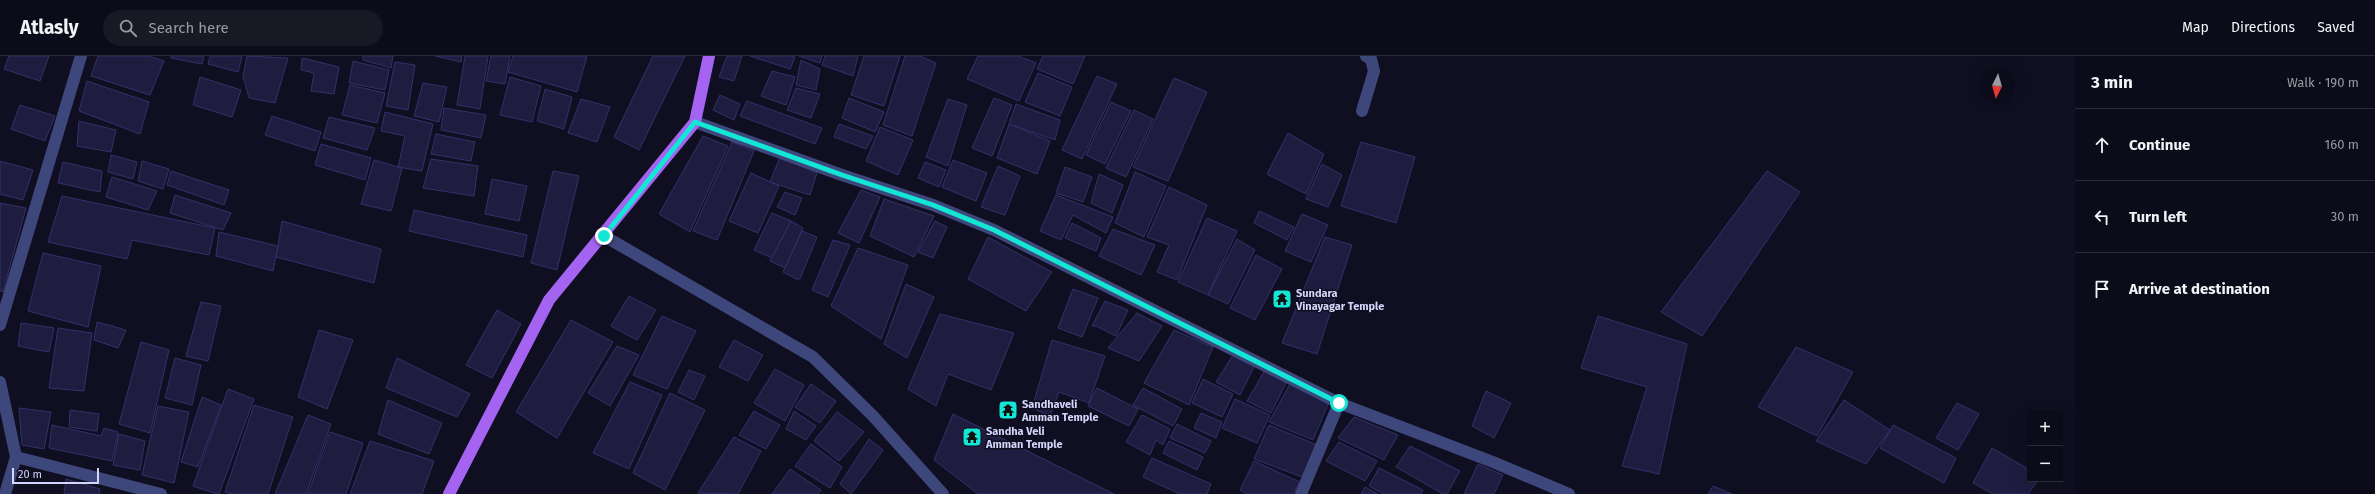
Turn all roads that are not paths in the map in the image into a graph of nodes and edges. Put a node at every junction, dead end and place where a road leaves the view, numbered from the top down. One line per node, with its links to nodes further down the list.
1 (81, 56): 7 (street)
2 (709, 56): 5 (main road)
3 (1366, 56): 4 (street)
4 (1362, 111)
5 (695, 122): 6 (main road); 9 (street)
6 (604, 236): 13 (main road); 14 (street)
7 (0, 325)
8 (0, 382): 10 (street)
9 (1339, 403): 15 (street); 16 (street)
10 (16, 457): 11 (street); 12 (street)
11 (5, 494)
12 (161, 494)
13 (449, 494)
14 (943, 494)
15 (1301, 494)
16 (1569, 494)

